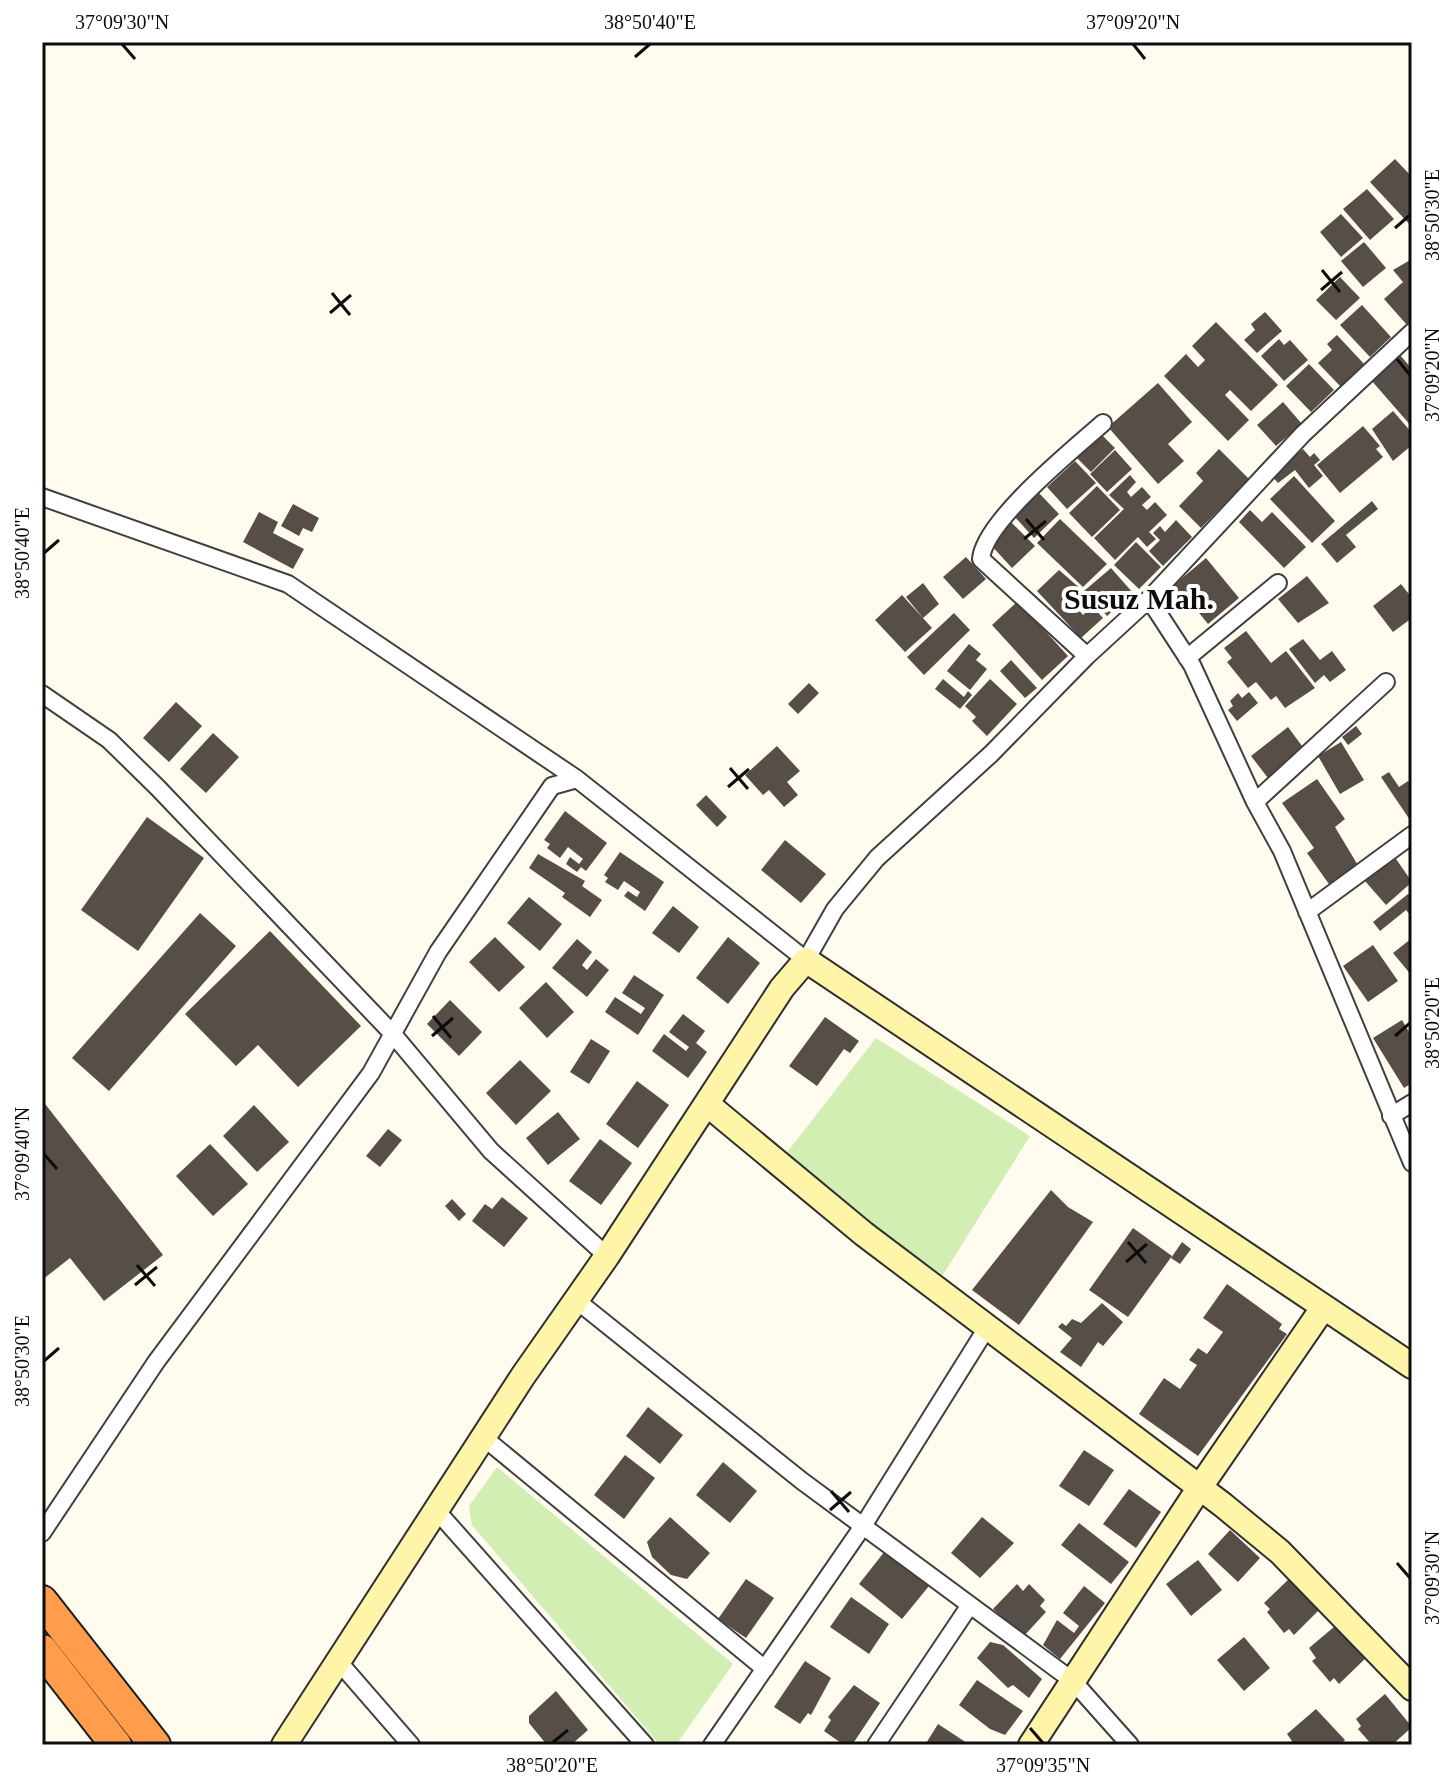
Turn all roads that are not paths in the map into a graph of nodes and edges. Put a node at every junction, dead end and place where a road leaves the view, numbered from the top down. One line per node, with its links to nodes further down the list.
1 (1412, 332): 5 (street)
2 (1103, 423): 6 (street)
3 (42, 497): 10 (street)
4 (1278, 583): 7 (street)
5 (1149, 599): 6 (street); 7 (street)
6 (1087, 656): 14 (street)
7 (1187, 658): 11 (street)
8 (1386, 682): 11 (street)
9 (42, 694): 15 (street)
10 (577, 779): 14 (street); 15 (street)
11 (1255, 802): 13 (street)
12 (1412, 835): 13 (street)
13 (1307, 912): 18 (street)
14 (806, 960): 17 (street); 22 (street)
15 (392, 1033): 20 (street); 29 (street)
16 (1412, 1103): 18 (street)
17 (707, 1104): 20 (street); 23 (street)
18 (1391, 1116): 19 (street)
19 (1412, 1163)
20 (607, 1256): 21 (street)
21 (576, 1300): 25 (street); 28 (street)
22 (1323, 1308): 24 (street); 26 (street)
23 (988, 1326): 26 (street); 28 (street)
24 (1412, 1366)
25 (483, 1437): 27 (street); 34 (street)
26 (1200, 1487): 35 (street); 36 (street)
27 (436, 1510): 33 (street); 41 (street)
28 (863, 1526): 31 (street); 34 (street)
29 (42, 1533)
30 (42, 1601): 38 (highway)
31 (970, 1605): 35 (street); 43 (street)
32 (42, 1650): 37 (highway)
33 (338, 1661): 39 (street); 40 (street)
34 (765, 1669): 42 (street)
35 (1073, 1681): 44 (street); 45 (street)
36 (1412, 1688)
37 (116, 1745)
38 (155, 1745)
39 (284, 1745)
40 (411, 1745)
41 (645, 1745)
42 (712, 1745)
43 (876, 1745)
44 (1031, 1745)
45 (1130, 1745)

